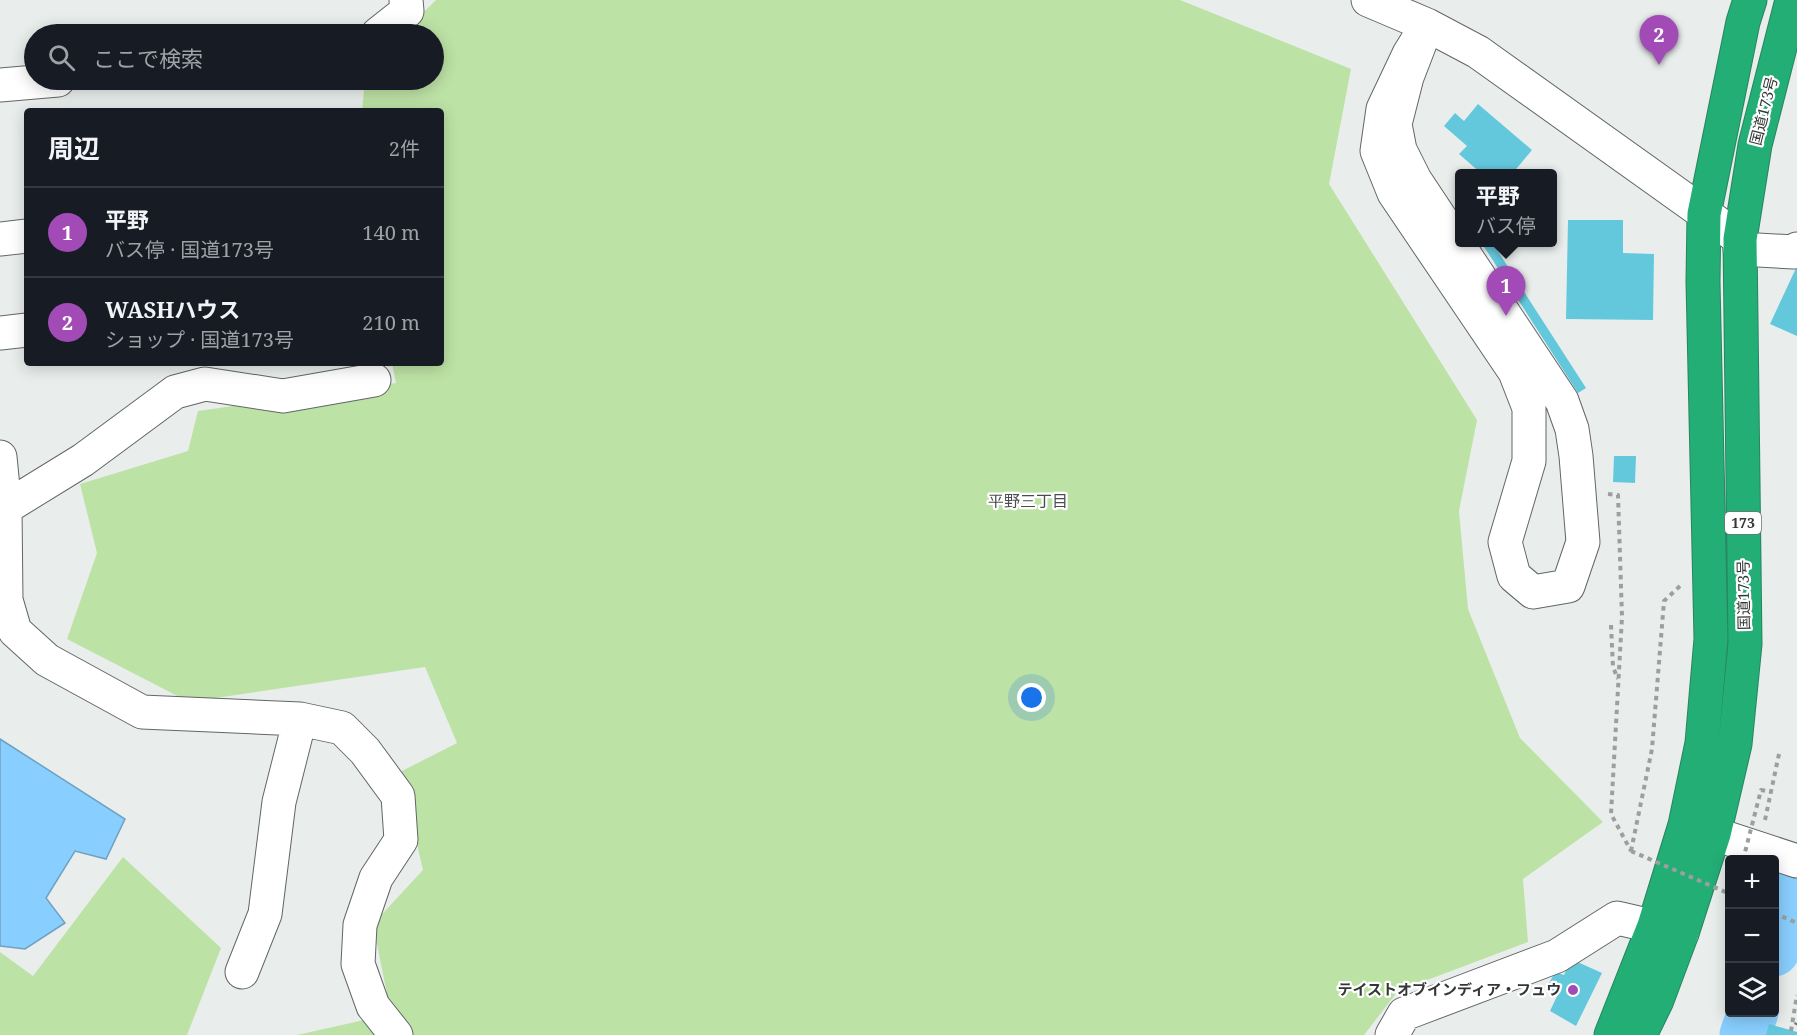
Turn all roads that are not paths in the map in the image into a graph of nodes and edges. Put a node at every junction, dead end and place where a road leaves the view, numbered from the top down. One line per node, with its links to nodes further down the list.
1 (406, 0): 5 (street)
2 (1368, 0): 6 (street)
3 (1750, 0): 9 (highway, 国道173号 / 173)
4 (1792, 0): 13 (highway, 国道173号 / 173)
5 (390, 24)
6 (1427, 25): 9 (street); 12 (street); 14 (street)
7 (24, 83): 8 (street)
8 (0, 85)
9 (1704, 214): 13 (street); 22 (highway, 国道173号 / 173)
10 (24, 236): 11 (street)
11 (0, 239)
12 (1455, 240)
13 (1740, 244): 15 (street); 22 (highway, 国道173号 / 173)
14 (1460, 247)
15 (1797, 249)
16 (24, 330): 17 (street)
17 (0, 333)
18 (374, 380): 20 (street)
19 (0, 457): 20 (street)
20 (5, 508): 21 (street)
21 (300, 719): 25 (street); 26 (street)
22 (1699, 830): 23 (street); 24 (highway, 国道173号 / 173)
23 (1769, 851)
24 (1668, 929): 27 (street); 28 (highway, 国道173号 / 173); 29 (highway, 国道173号 / 173)
25 (242, 972)
26 (396, 1035)
27 (1392, 1035)
28 (1611, 1035)
29 (1640, 1035)

